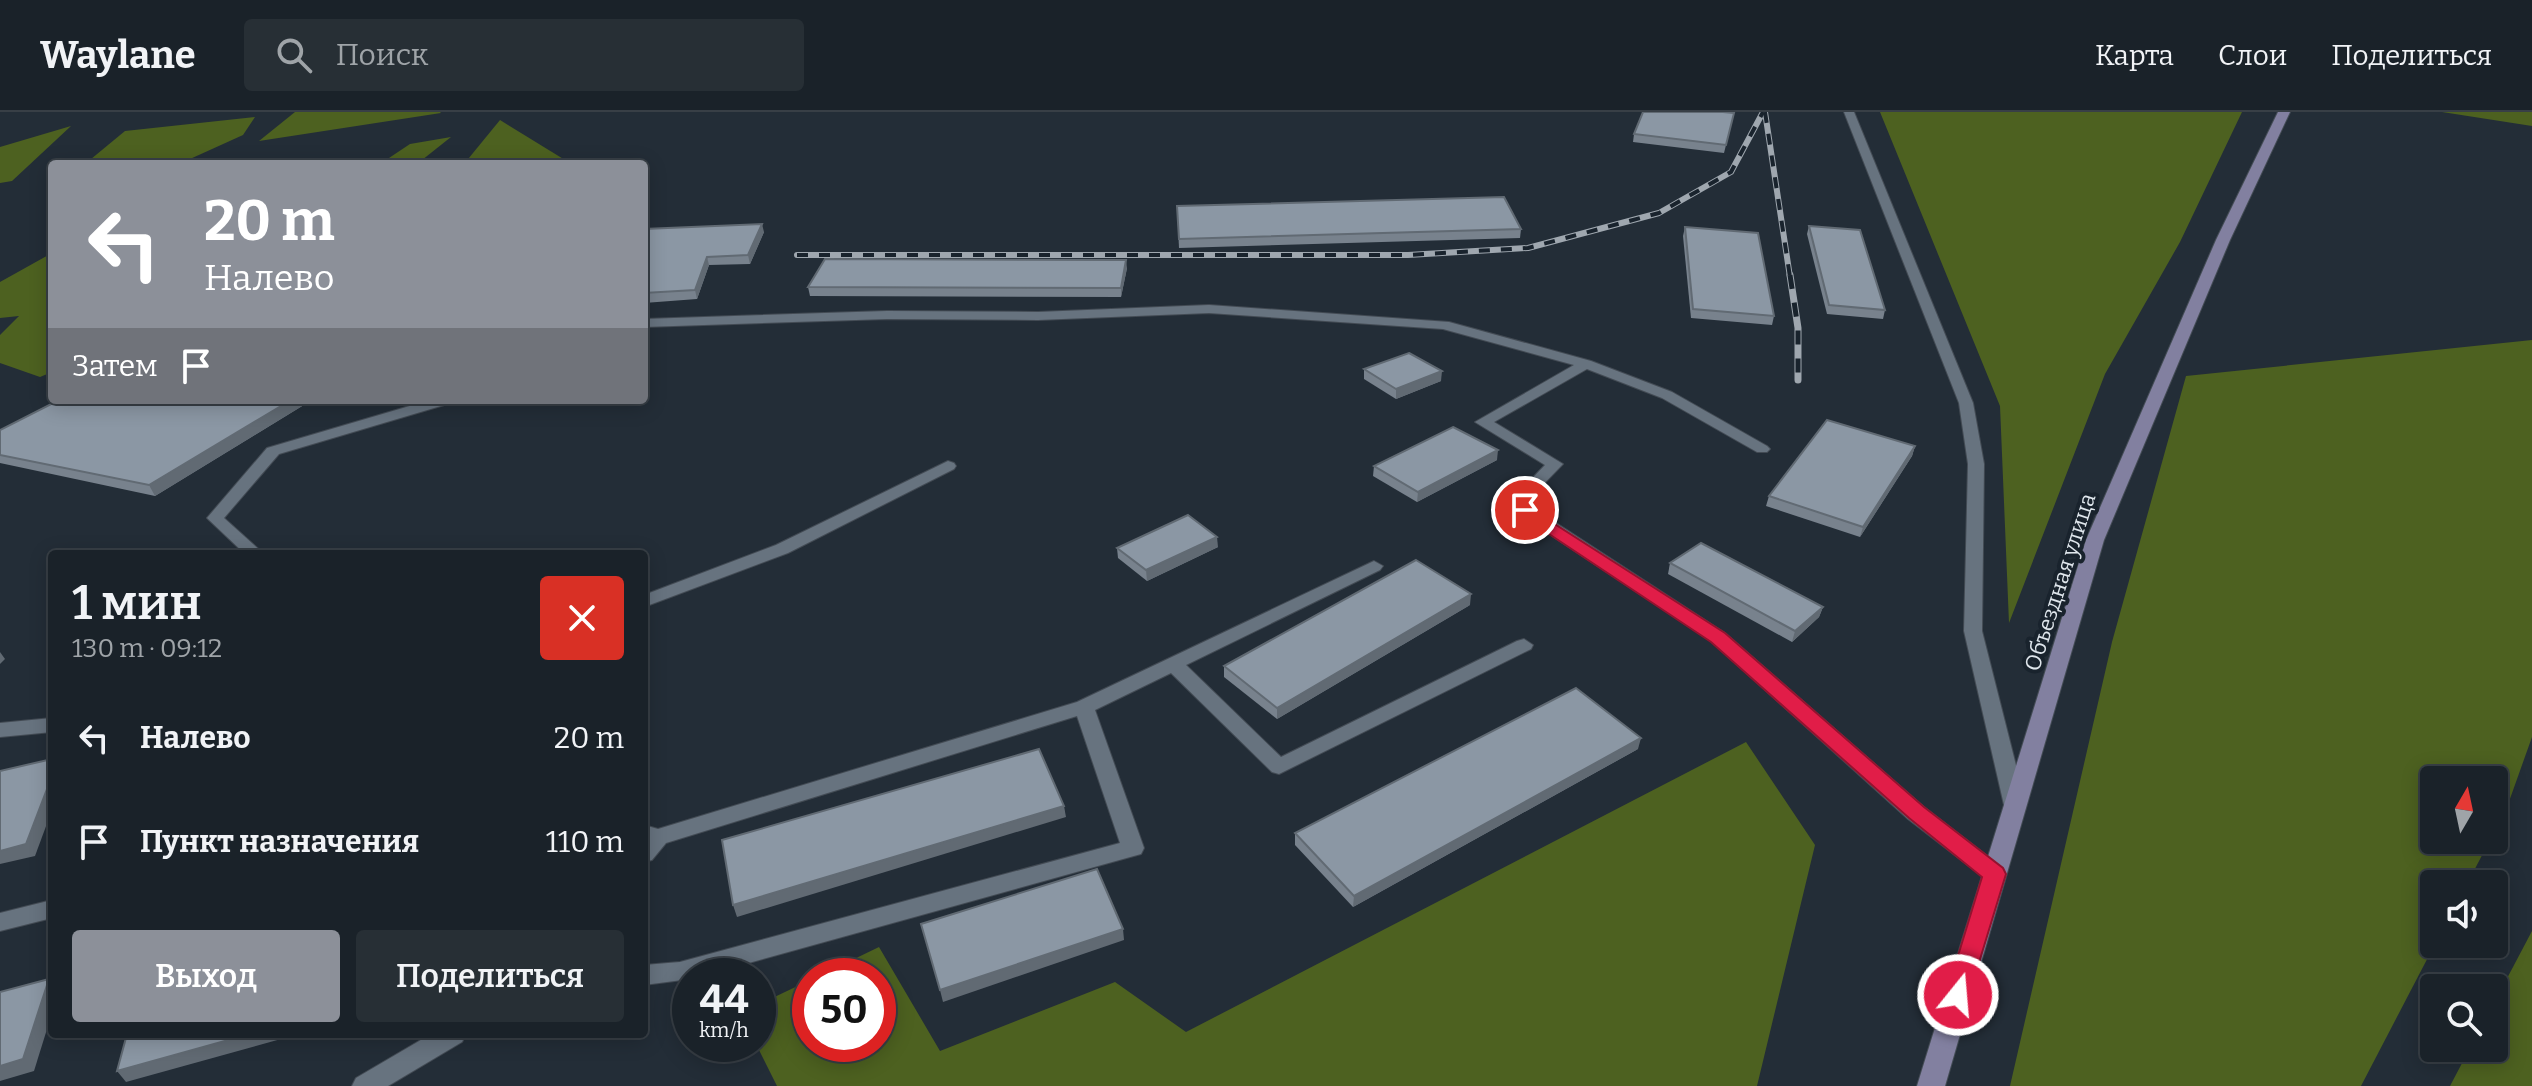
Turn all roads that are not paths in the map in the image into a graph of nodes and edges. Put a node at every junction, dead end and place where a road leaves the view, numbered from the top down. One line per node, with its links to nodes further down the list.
1 (1849, 112): 16 (lane)
2 (2284, 112): 16 (main road, Объездная улица)
3 (648, 323): 4 (lane)
4 (1586, 364): 6 (lane); 18 (lane)
5 (432, 404): 8 (lane)
6 (1762, 449)
7 (948, 466): 10 (lane)
8 (251, 550)
9 (1374, 566): 12 (lane)
10 (648, 599)
11 (1524, 645): 12 (lane)
12 (1172, 663): 13 (lane)
13 (1084, 707): 17 (lane); 21 (lane)
14 (48, 725): 15 (lane)
15 (0, 730)
16 (2015, 805): 18 (main road, Объездная улица)
17 (649, 841)
18 (1995, 874): 24 (main road, Объездная улица)
19 (48, 910): 20 (lane)
20 (0, 922)
21 (648, 975)
22 (446, 1038): 23 (lane)
23 (365, 1086)
24 (1931, 1086)

